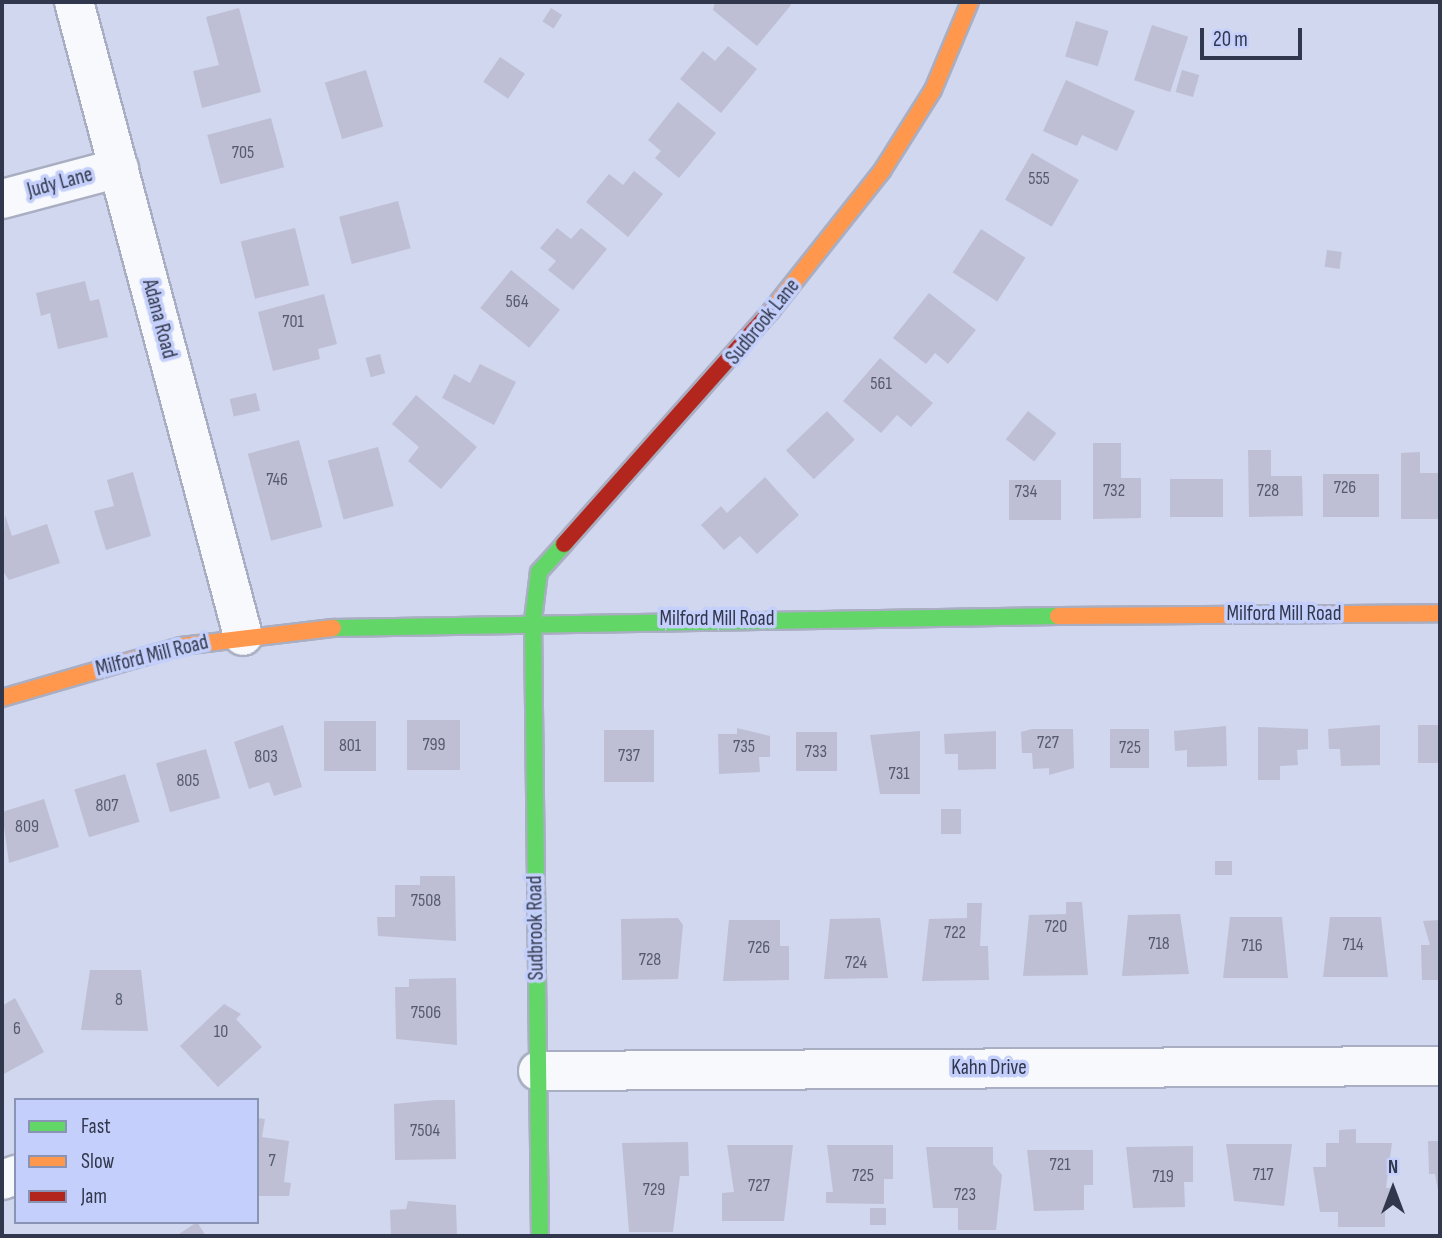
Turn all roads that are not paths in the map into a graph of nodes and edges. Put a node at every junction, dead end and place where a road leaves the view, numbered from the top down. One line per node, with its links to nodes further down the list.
1 (74, 2): 3 (street, Adana Road)
2 (970, 2): 6 (main road, Sudbrook Lane)
3 (119, 168): 4 (street, Judy Lane); 7 (street, Adana Road)
4 (2, 199)
5 (1440, 613): 6 (main road, Milford Mill Road)
6 (533, 620): 7 (main road, Milford Mill Road); 10 (main road, Sudbrook Road)
7 (243, 636): 8 (main road, Milford Mill Road)
8 (2, 698)
9 (1440, 1066): 10 (street, Kahn Drive)
10 (538, 1071): 11 (main road, Sudbrook Road)
11 (540, 1236)

